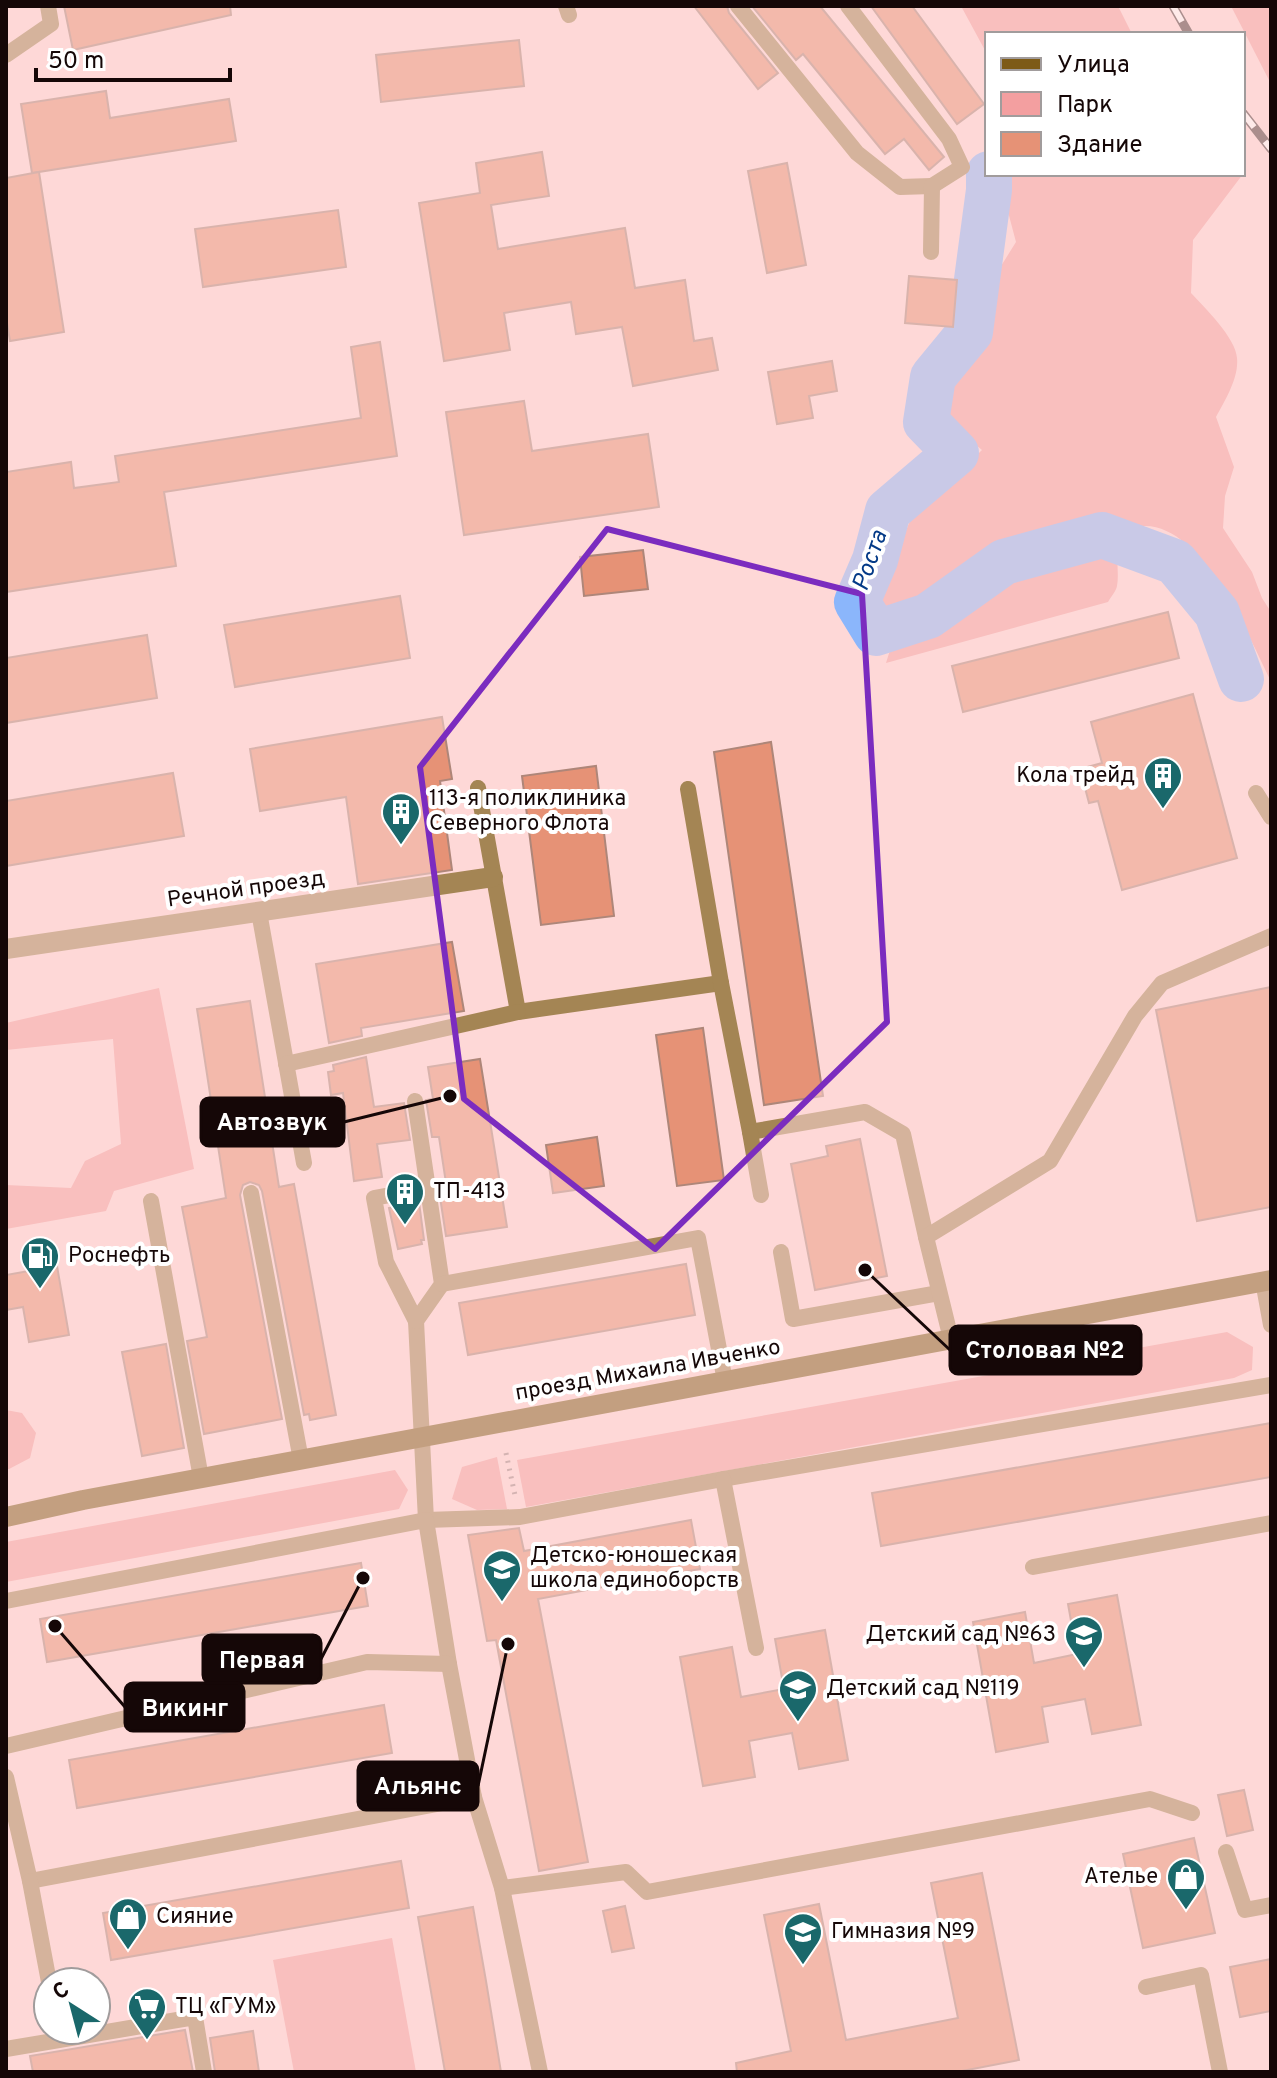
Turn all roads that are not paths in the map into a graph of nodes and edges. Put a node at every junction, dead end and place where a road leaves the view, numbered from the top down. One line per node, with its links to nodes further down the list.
1 (48, 6): 4 (lane)
2 (738, 6): 5 (lane)
3 (848, 6): 5 (lane)
4 (6, 55)
5 (932, 186): 6 (lane)
6 (931, 252)
7 (478, 788): 11 (lane)
8 (688, 789): 15 (lane)
9 (1256, 793): 10 (lane)
10 (1271, 817)
11 (493, 877): 12 (street, Речной проезд); 16 (lane)
12 (259, 912): 14 (street, Речной проезд); 17 (lane)
13 (1271, 936): 25 (lane)
14 (6, 949)
15 (721, 983): 16 (lane); 19 (lane)
16 (518, 1012): 17 (lane)
17 (286, 1064): 20 (lane)
18 (415, 1101): 21 (lane)
19 (750, 1132): 23 (lane); 25 (lane)
20 (304, 1163)
21 (428, 1188): 28 (lane); 30 (lane)
22 (251, 1193): 36 (lane)
23 (761, 1195)
24 (151, 1201): 37 (lane)
25 (926, 1237): 29 (lane)
26 (781, 1252): 29 (lane)
27 (1267, 1281): 31 (lane); 32 (street, проезд Михаила Ивченко)
28 (442, 1284): 30 (lane); 33 (lane)
29 (939, 1293): 32 (lane)
30 (416, 1321): 35 (lane)
31 (1271, 1325)
32 (951, 1339): 33 (street, проезд Михаила Ивченко)
33 (725, 1381): 35 (street, проезд Михаила Ивченко)
34 (1271, 1385): 38 (lane)
35 (420, 1437): 36 (street, проезд Михаила Ивченко); 42 (lane)
36 (301, 1460): 37 (street, проезд Михаила Ивченко)
37 (201, 1478): 40 (street, проезд Михаила Ивченко)
38 (723, 1479): 42 (lane); 46 (lane)
39 (6, 1506): 40 (street)
40 (33, 1509): 41 (street)
41 (6, 1517)
42 (426, 1520): 45 (lane); 47 (lane)
43 (1271, 1523): 44 (lane)
44 (1033, 1567)
45 (6, 1601)
46 (756, 1648)
47 (449, 1664): 48 (lane); 50 (lane)
48 (6, 1746)
49 (6, 1777): 53 (lane)
50 (474, 1797): 53 (lane); 54 (lane)
51 (1192, 1813): 54 (lane)
52 (1226, 1852): 55 (lane)
53 (30, 1881): 56 (lane)
54 (502, 1888): 60 (lane)
55 (1271, 1905)
56 (46, 1966)
57 (1146, 1987): 61 (lane)
58 (6, 2049): 59 (lane)
59 (204, 2072)
60 (540, 2072)
61 (1220, 2072)

